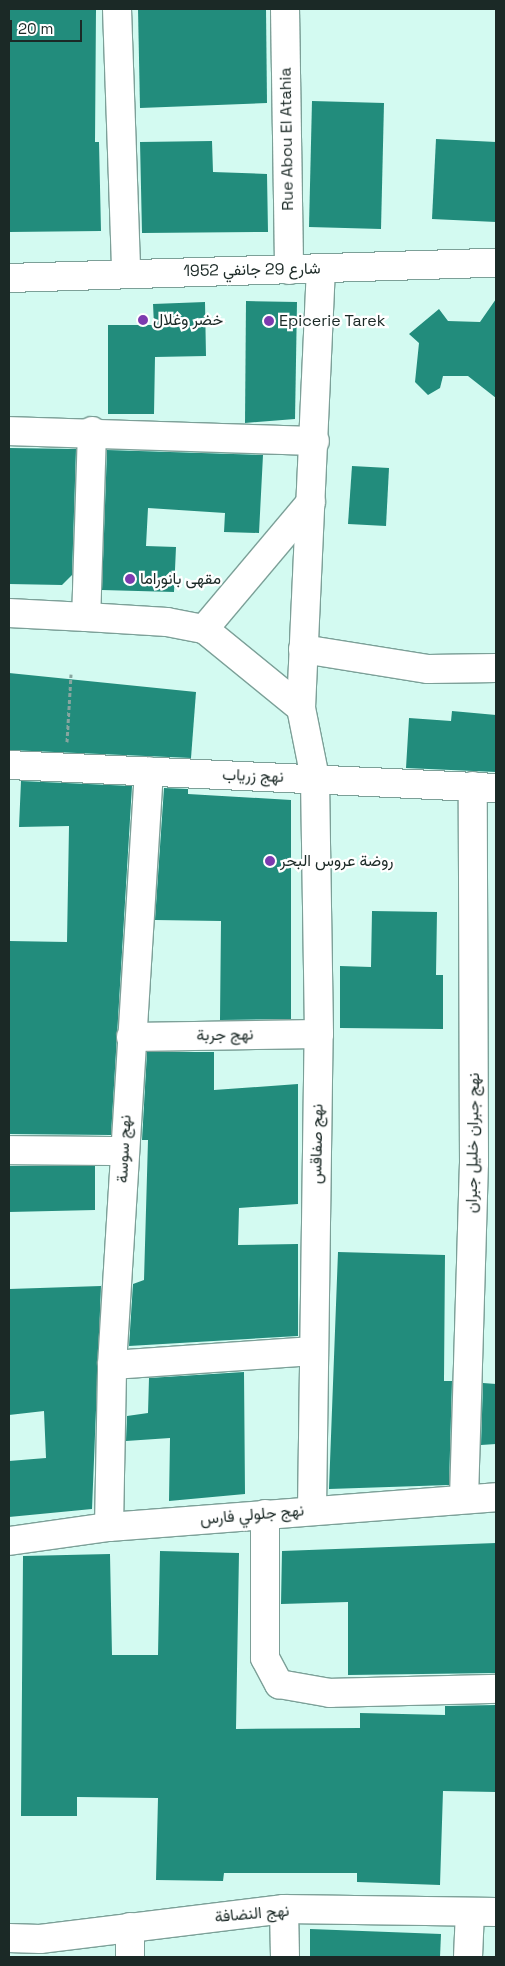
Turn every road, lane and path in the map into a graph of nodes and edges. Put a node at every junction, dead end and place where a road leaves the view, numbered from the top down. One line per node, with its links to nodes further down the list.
1 (117, 9): 6 (street)
2 (285, 9): 5 (street, Rue Abou El Atahia)
3 (496, 263): 4 (street, شارع 29 جانفي 1952)
4 (321, 269): 5 (street, شارع 29 جانفي 1952); 10 (street, نهج صفاقس)
5 (289, 270): 6 (street, شارع 29 جانفي 1952)
6 (126, 273): 7 (street, شارع 29 جانفي 1952)
7 (9, 278)
8 (9, 431): 9 (street)
9 (92, 431): 10 (street); 13 (street)
10 (315, 441): 11 (street, نهج صفاقس)
11 (311, 502): 14 (street); 15 (street, نهج صفاقس)
12 (9, 613): 13 (street)
13 (86, 616): 14 (street)
14 (204, 629): 18 (street)
15 (303, 649): 16 (street); 18 (street, نهج صفاقس)
16 (496, 668)
17 (71, 674): 20 (path)
18 (301, 708): 22 (street, نهج صفاقس)
19 (9, 765): 20 (street, نهج زرياب)
20 (65, 767): 21 (street, نهج زرياب)
21 (149, 771): 22 (street, نهج زرياب); 26 (street, نهج سوسة)
22 (315, 778): 23 (street, نهج زرياب); 25 (street, نهج صفاقس)
23 (484, 787): 24 (street, نهج جبران خليل جبران)
24 (485, 977): 29 (street, نهج جبران خليل جبران)
25 (319, 1034): 26 (street, نهج جربة); 30 (street, نهج صفاقس)
26 (131, 1036): 28 (street, نهج سوسة)
27 (9, 1150): 28 (street)
28 (124, 1151): 31 (street, نهج سوسة)
29 (485, 1164): 33 (street, نهج جبران خليل جبران)
30 (314, 1351): 31 (street); 34 (street, نهج صفاقس)
31 (112, 1366): 36 (street, نهج سوسة)
32 (496, 1497): 33 (street, نهج جلولي فارس)
33 (464, 1499): 34 (street, نهج جلولي فارس)
34 (312, 1510): 35 (street, نهج جلولي فارس)
35 (265, 1514): 36 (street, نهج جلولي فارس); 38 (street)
36 (109, 1527): 37 (street, نهج جلولي فارس)
37 (9, 1542)
38 (496, 1689)
39 (284, 1910): 40 (street, نهج النضافة); 42 (street, نهج النضافة); 46 (street)
40 (470, 1912): 41 (street, نهج النضافة); 47 (street)
41 (496, 1912)
42 (130, 1926): 44 (street, نهج النضافة); 45 (street)
43 (9, 1938): 44 (street, نهج النضافة)
44 (39, 1948)
45 (130, 1957)
46 (285, 1957)
47 (468, 1957)

